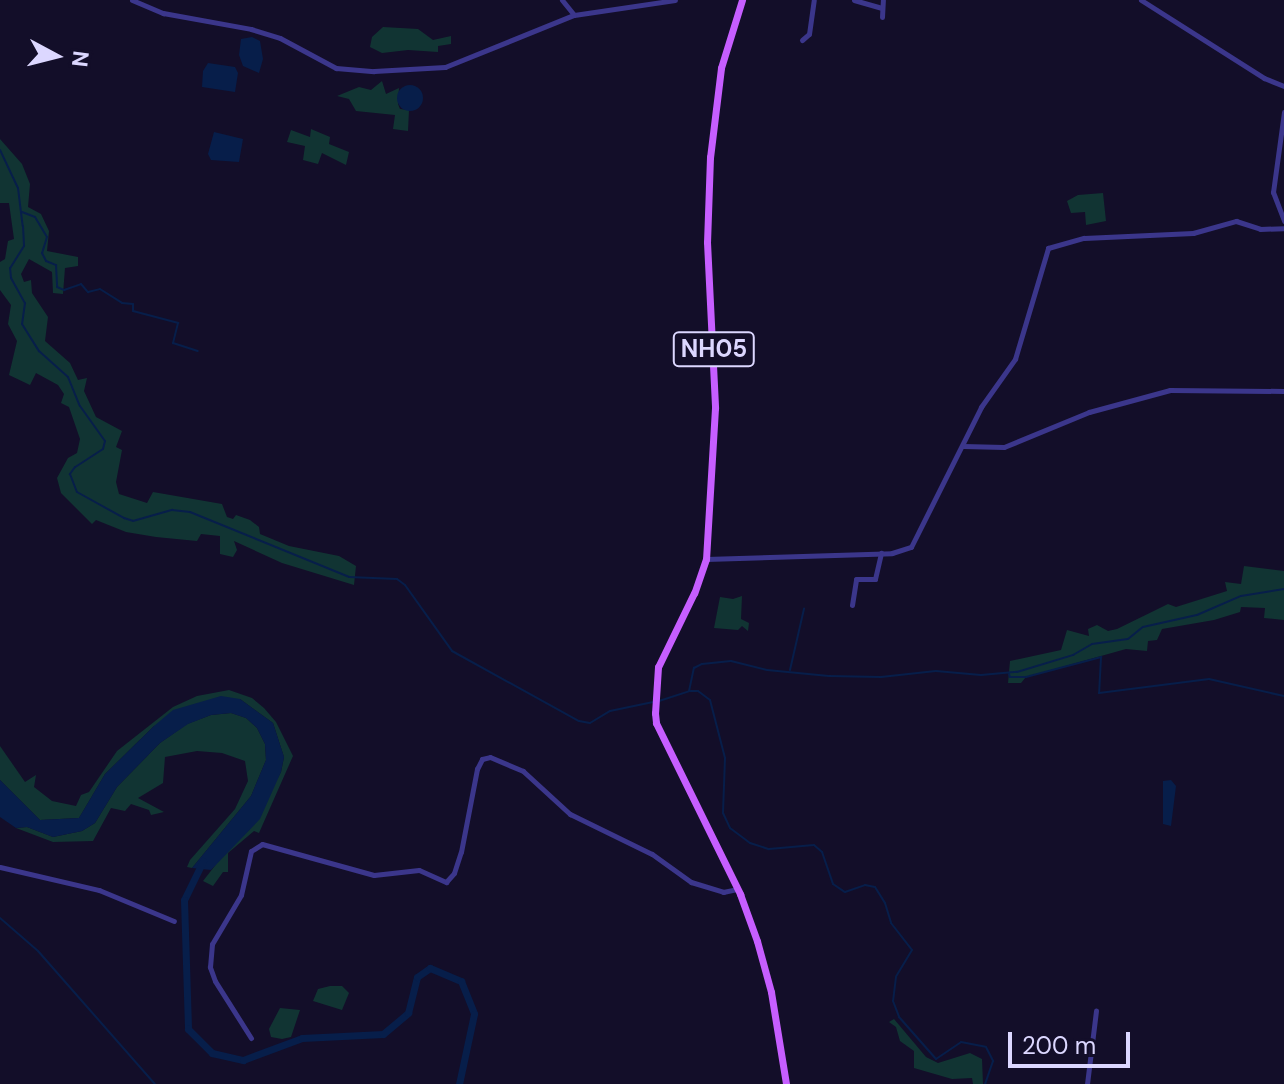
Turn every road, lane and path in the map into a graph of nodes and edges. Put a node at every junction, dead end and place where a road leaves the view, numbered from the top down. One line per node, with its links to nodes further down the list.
1 (132, 0): 10 (street)
2 (562, 0): 10 (street)
3 (675, 0): 10 (street)
4 (742, 0): 20 (main road, NH05)
5 (814, 0): 12 (street)
6 (854, 0): 9 (street)
7 (883, 0): 9 (street)
8 (1141, 0): 13 (street)
9 (882, 8): 11 (street)
10 (574, 15)
11 (882, 17)
12 (802, 40)
13 (1284, 86)
14 (1284, 112): 15 (street)
15 (1284, 221)
16 (1284, 228): 18 (street)
17 (1284, 391): 18 (street)
18 (963, 446): 19 (street)
19 (881, 553): 20 (street); 21 (street)
20 (706, 559): 23 (main road, NH05)
21 (852, 605)
22 (0, 867): 24 (street)
23 (737, 889): 26 (street); 27 (main road, NH05)
24 (174, 921)
25 (1096, 1011): 28 (street)
26 (251, 1038)
27 (786, 1084)
28 (1087, 1084)

